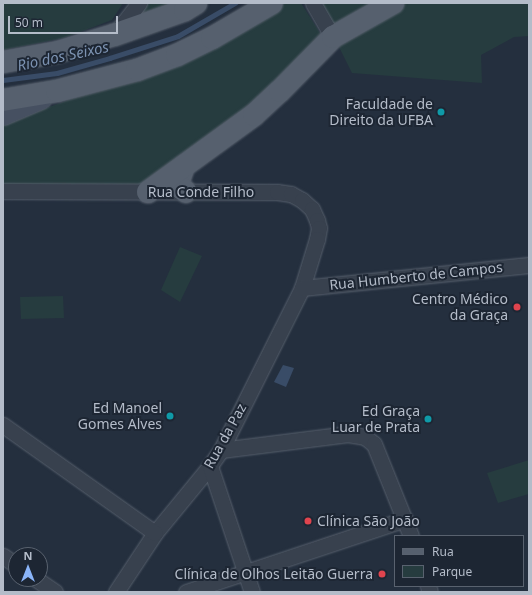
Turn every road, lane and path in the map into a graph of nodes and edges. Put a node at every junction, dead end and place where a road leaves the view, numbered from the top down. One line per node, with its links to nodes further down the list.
1 (138, 3): 6 (street)
2 (272, 3): 9 (main road)
3 (313, 3): 7 (street)
4 (393, 3): 7 (main road)
5 (187, 5): 6 (main road)
6 (114, 35): 8 (main road)
7 (333, 38): 12 (main road)
8 (3, 62)
9 (57, 91): 10 (main road); 11 (main road)
10 (3, 100)
11 (3, 114)
12 (184, 166): 14 (main road); 15 (main road)
13 (3, 191): 14 (street, Rua Conde Filho)
14 (148, 192): 15 (street, Rua Conde Filho)
15 (186, 192): 17 (street, Rua Conde Filho)
16 (529, 265): 17 (street, Rua Humberto de Campos)
17 (302, 288): 19 (street, Rua da Paz)
18 (3, 426): 22 (street)
19 (220, 450): 20 (street, Rua da Paz); 21 (street)
20 (210, 466): 22 (street, Rua da Paz); 24 (street)
21 (405, 519): 23 (street); 24 (street)
22 (155, 532): 25 (street, Rua da Paz)
23 (411, 535)
24 (246, 572): 26 (street); 27 (street)
25 (116, 592)
26 (186, 592)
27 (252, 592)

